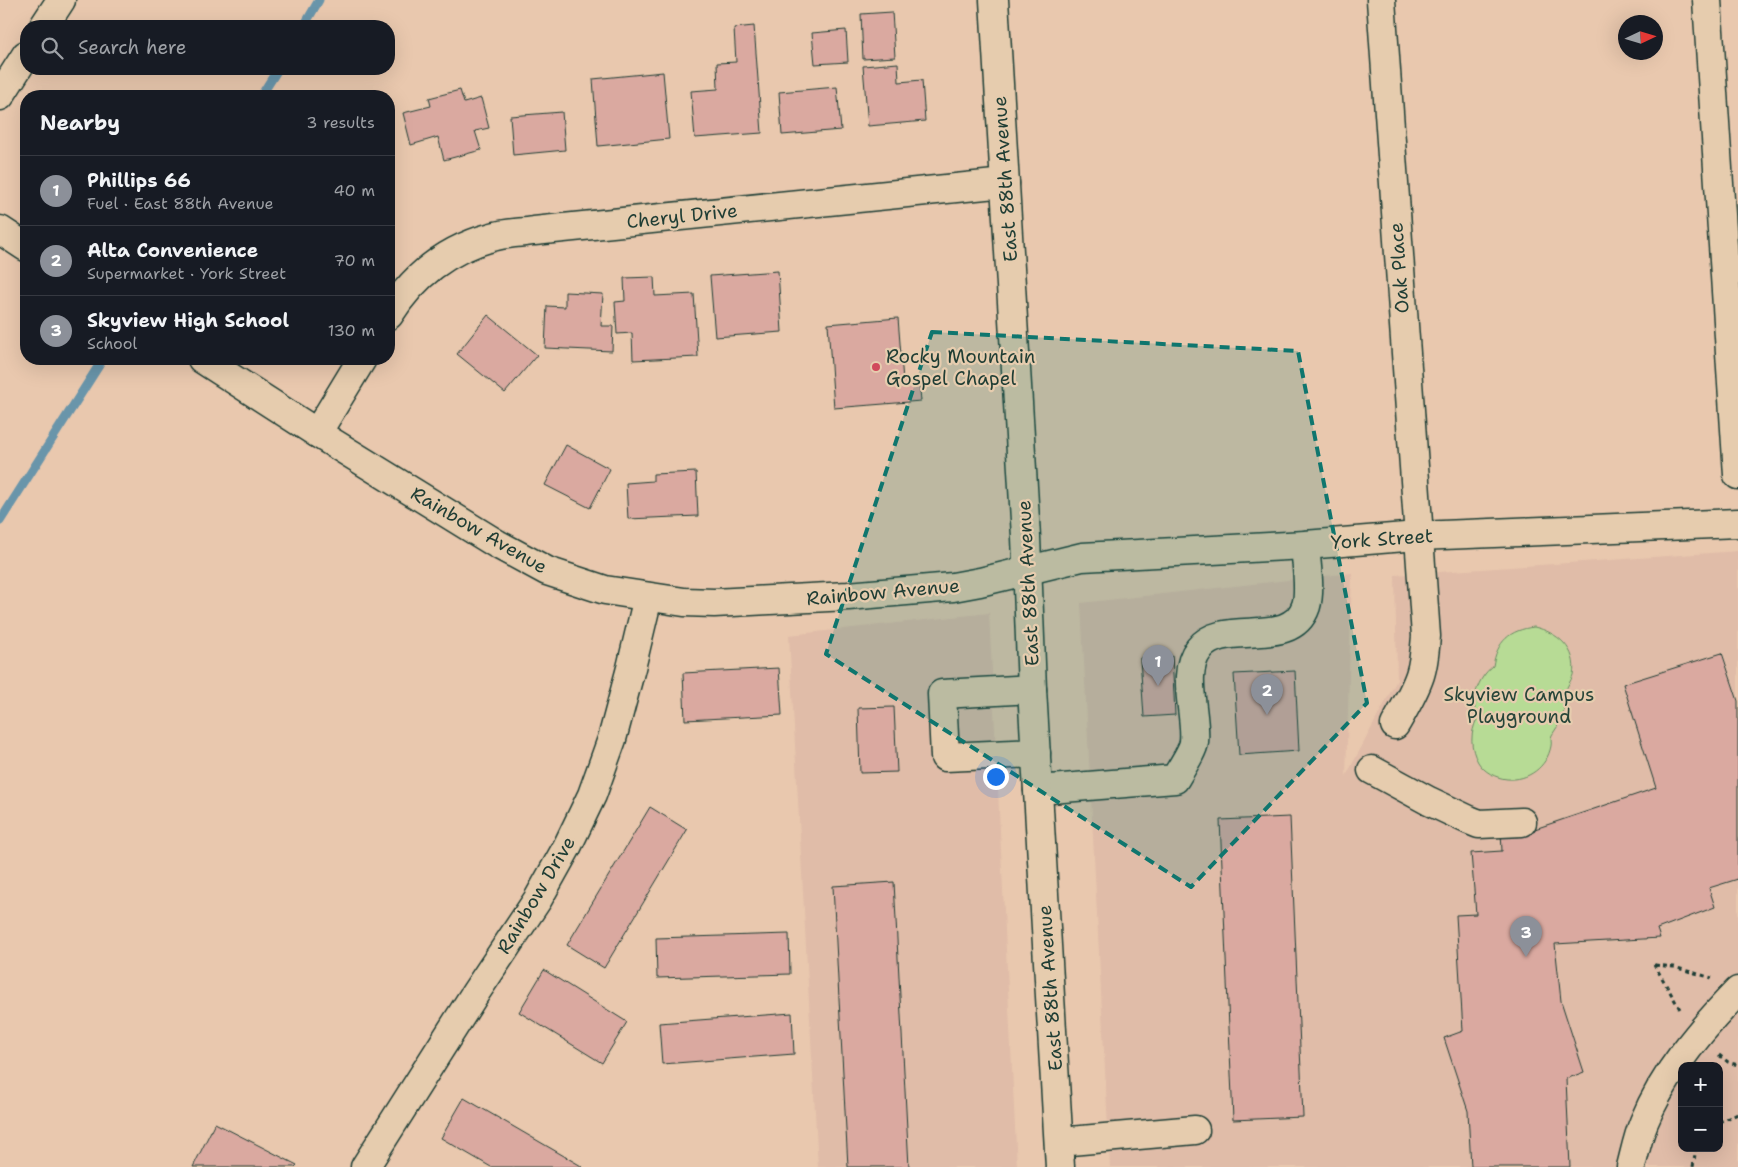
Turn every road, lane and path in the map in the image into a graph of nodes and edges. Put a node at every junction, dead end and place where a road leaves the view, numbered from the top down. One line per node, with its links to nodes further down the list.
1 (61, 0): 5 (street)
2 (994, 0): 8 (street, East 88th Avenue)
3 (1381, 0): 17 (street, Oak Place)
4 (1707, 0): 15 (street)
5 (48, 20)
6 (20, 64): 7 (street)
7 (0, 96)
8 (1005, 183): 11 (street, Cheryl Drive); 19 (street, East 88th Avenue)
9 (0, 230): 10 (street)
10 (20, 243)
11 (395, 305)
12 (211, 365): 14 (street, Rainbow Avenue)
13 (358, 365): 14 (street)
14 (317, 433): 20 (street, Rainbow Avenue)
15 (1738, 475)
16 (1738, 523): 17 (street, York Street)
17 (1418, 536): 18 (street, York Street); 22 (street, Oak Place)
18 (1305, 545): 19 (street, York Street); 25 (street)
19 (1027, 571): 20 (street, Rainbow Avenue); 21 (street, East 88th Avenue)
20 (648, 597): 35 (street, Rainbow Drive)
21 (1032, 690): 23 (street, East 88th Avenue); 23 (street)
22 (1395, 725)
23 (1036, 753): 25 (street, East 88th Avenue)
24 (1372, 770): 26 (street)
25 (1038, 790): 34 (street, East 88th Avenue)
26 (1522, 822)
27 (1654, 964): 28 (path)
28 (1714, 978)
29 (1738, 991): 36 (street)
30 (1738, 1114): 31 (path)
31 (1723, 1120)
32 (1195, 1130): 34 (street)
33 (1695, 1152): 37 (path)
34 (1060, 1154)
35 (365, 1167)
36 (1631, 1167)
37 (1693, 1167)

